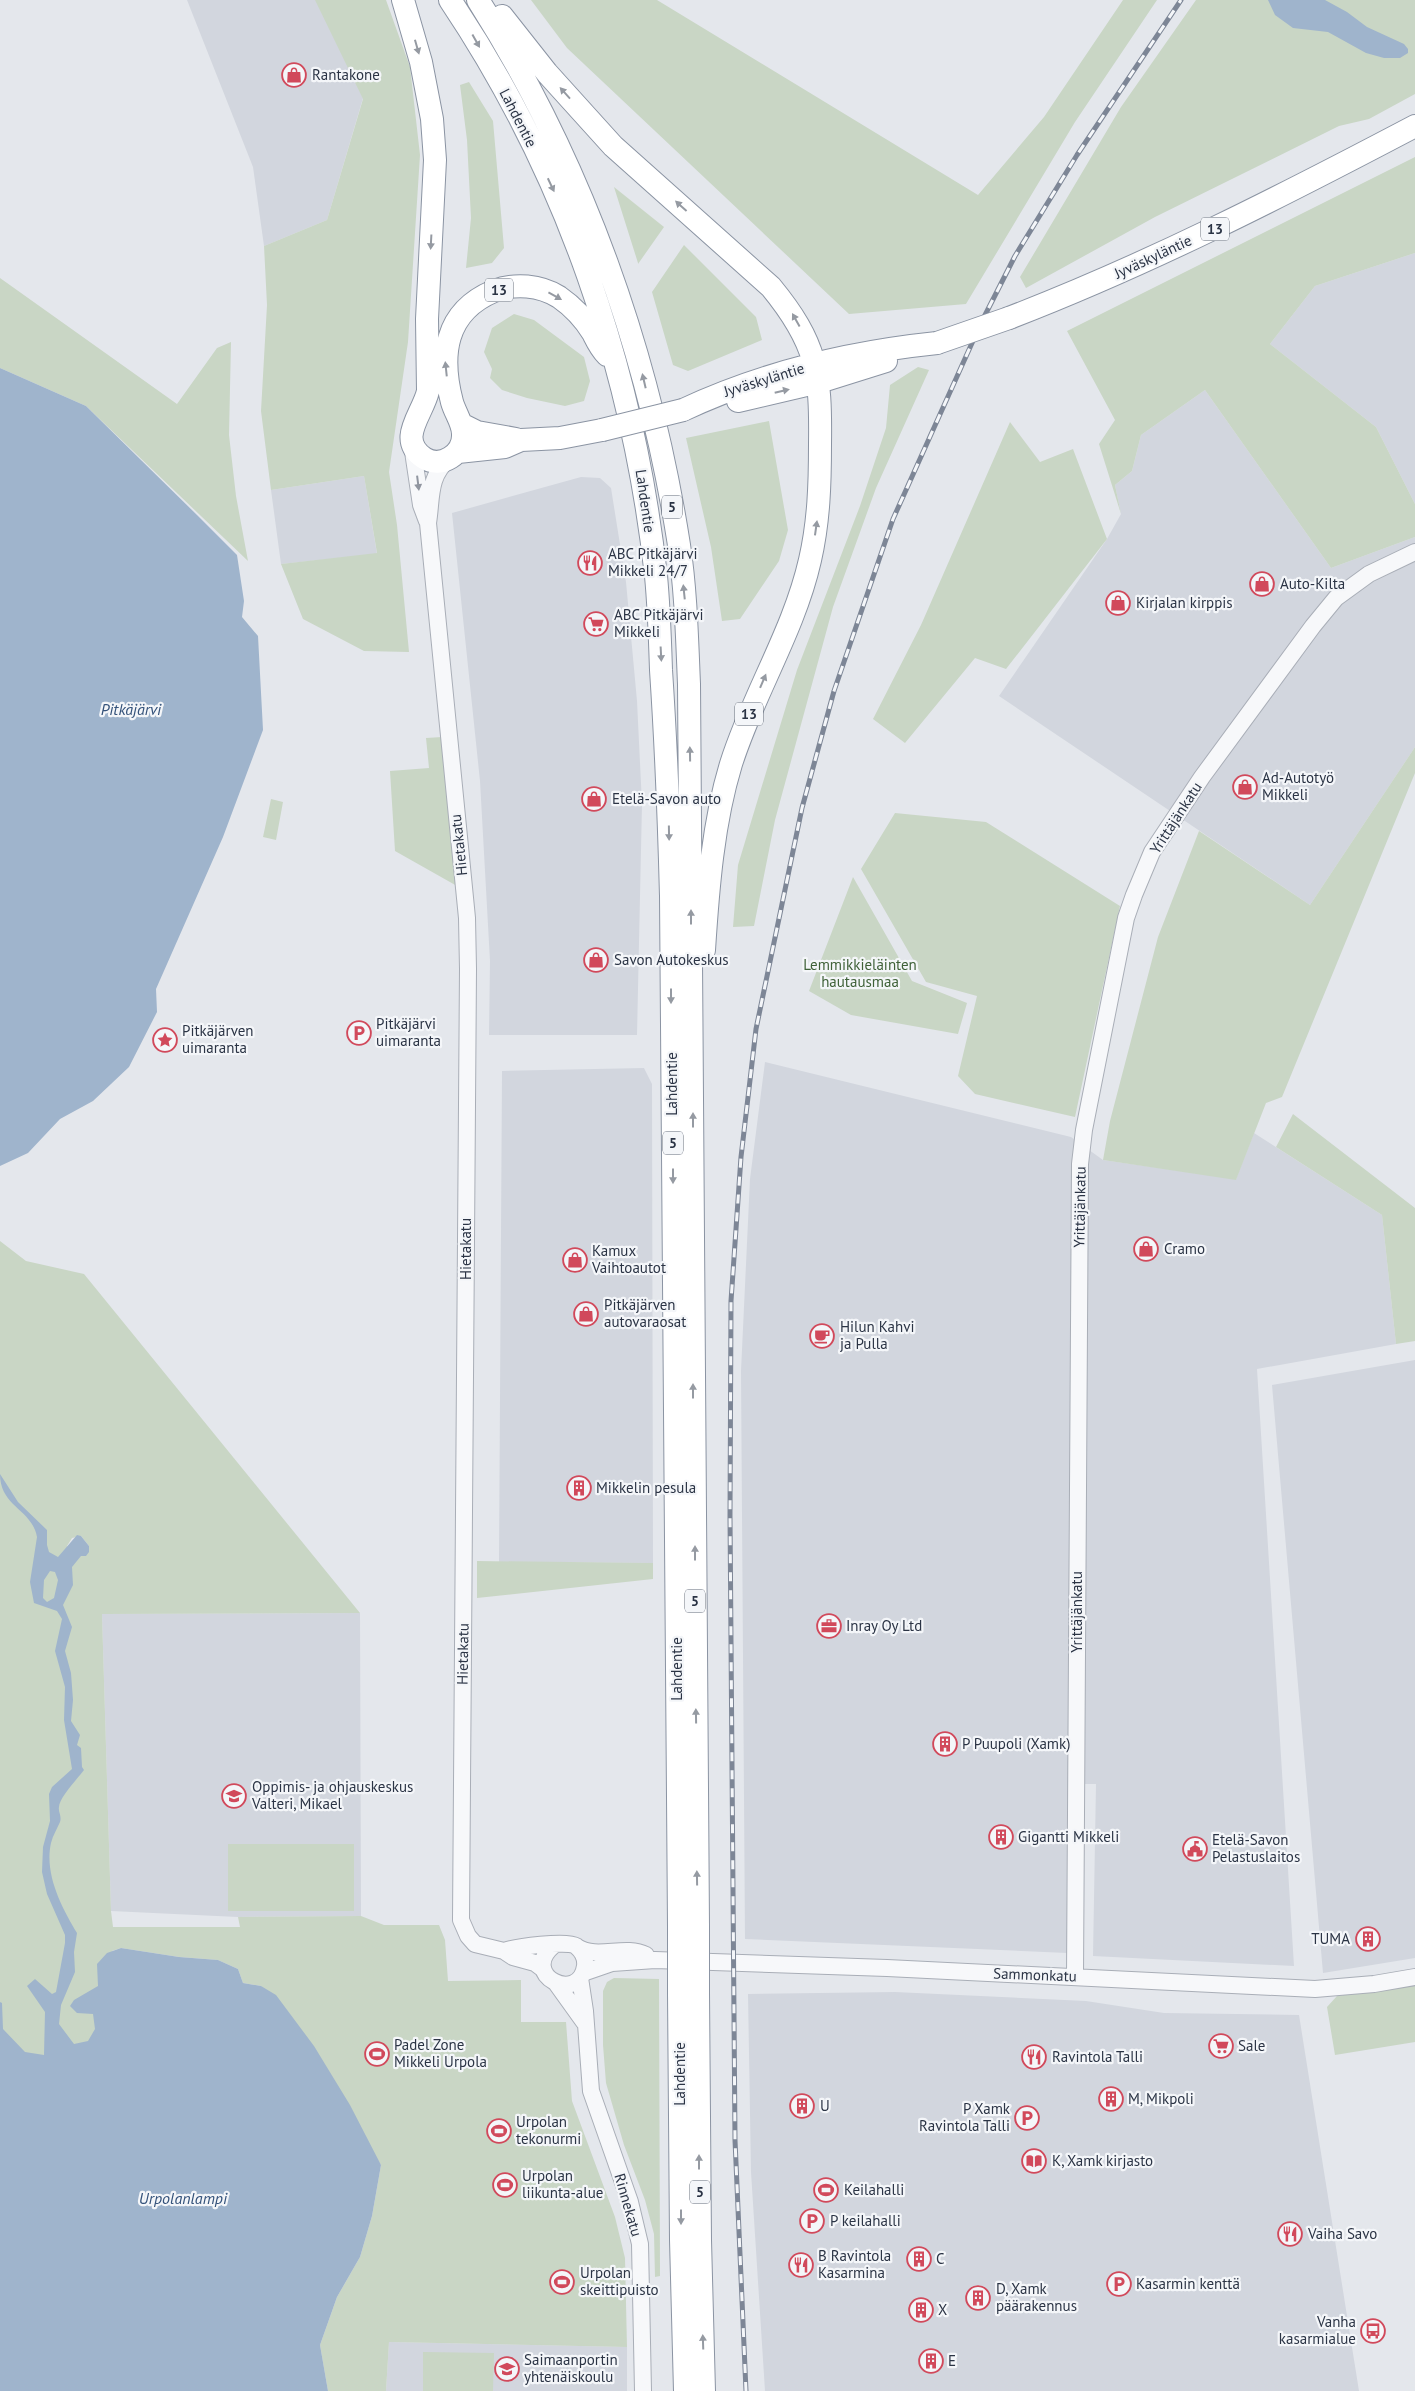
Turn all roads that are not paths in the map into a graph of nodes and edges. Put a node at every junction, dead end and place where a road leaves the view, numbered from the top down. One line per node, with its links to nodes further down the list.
1 (403, 0): 9 (highway, one-way to 9)
2 (450, 0): 6 (highway, Lahdentie / 5, one-way to 6)
3 (478, 0): 14 (highway, Lahdentie / 5, one-way to 3)
4 (489, 0): 7 (highway, one-way to 4)
5 (1415, 126): 7 (highway, Jyväskyläntie / 13, bridge)
6 (618, 364): 8 (highway, 13, one-way to 6); 15 (highway, Lahdentie / 5, one-way to 15)
7 (817, 373): 10 (highway, Jyväskyläntie / 13, bridge); 14 (highway, 13, one-way to 7)
8 (459, 420): 9 (highway); 10 (highway, Jyväskyläntie / 13); 11 (highway)
9 (413, 432): 11 (highway); 12 (street, Hietakatu, one-way to 12)
10 (522, 440): 11 (highway, Jyväskyläntie / 13)
11 (453, 455): 12 (street, Hietakatu)
12 (428, 523): 18 (street, Hietakatu)
13 (1415, 552): 22 (street, Yrittäjänkatu)
14 (694, 1053): 15 (highway, Lahdentie / 5, one-way to 14)
15 (688, 1927): 25 (highway, Lahdentie / 5, bridge)
16 (553, 1946): 17 (street); 18 (street, Hietakatu); 20 (street)
17 (577, 1947): 19 (street, Sammonkatu); 21 (street)
18 (504, 1951): 20 (street, Hietakatu)
19 (654, 1960): 21 (street, Sammonkatu); 22 (street, Sammonkatu)
20 (543, 1969): 24 (street)
21 (581, 1975): 24 (street); 26 (street, Rinnekatu)
22 (1075, 1976): 23 (street, Sammonkatu)
23 (1415, 1977)
24 (556, 1983): 26 (street)
25 (689, 1993): 28 (highway, Lahdentie / 5, one-way to 28); 29 (highway, Lahdentie / 5, one-way to 25)
26 (585, 2024): 27 (street, Rinnekatu)
27 (643, 2391)
28 (685, 2391)
29 (704, 2391)

